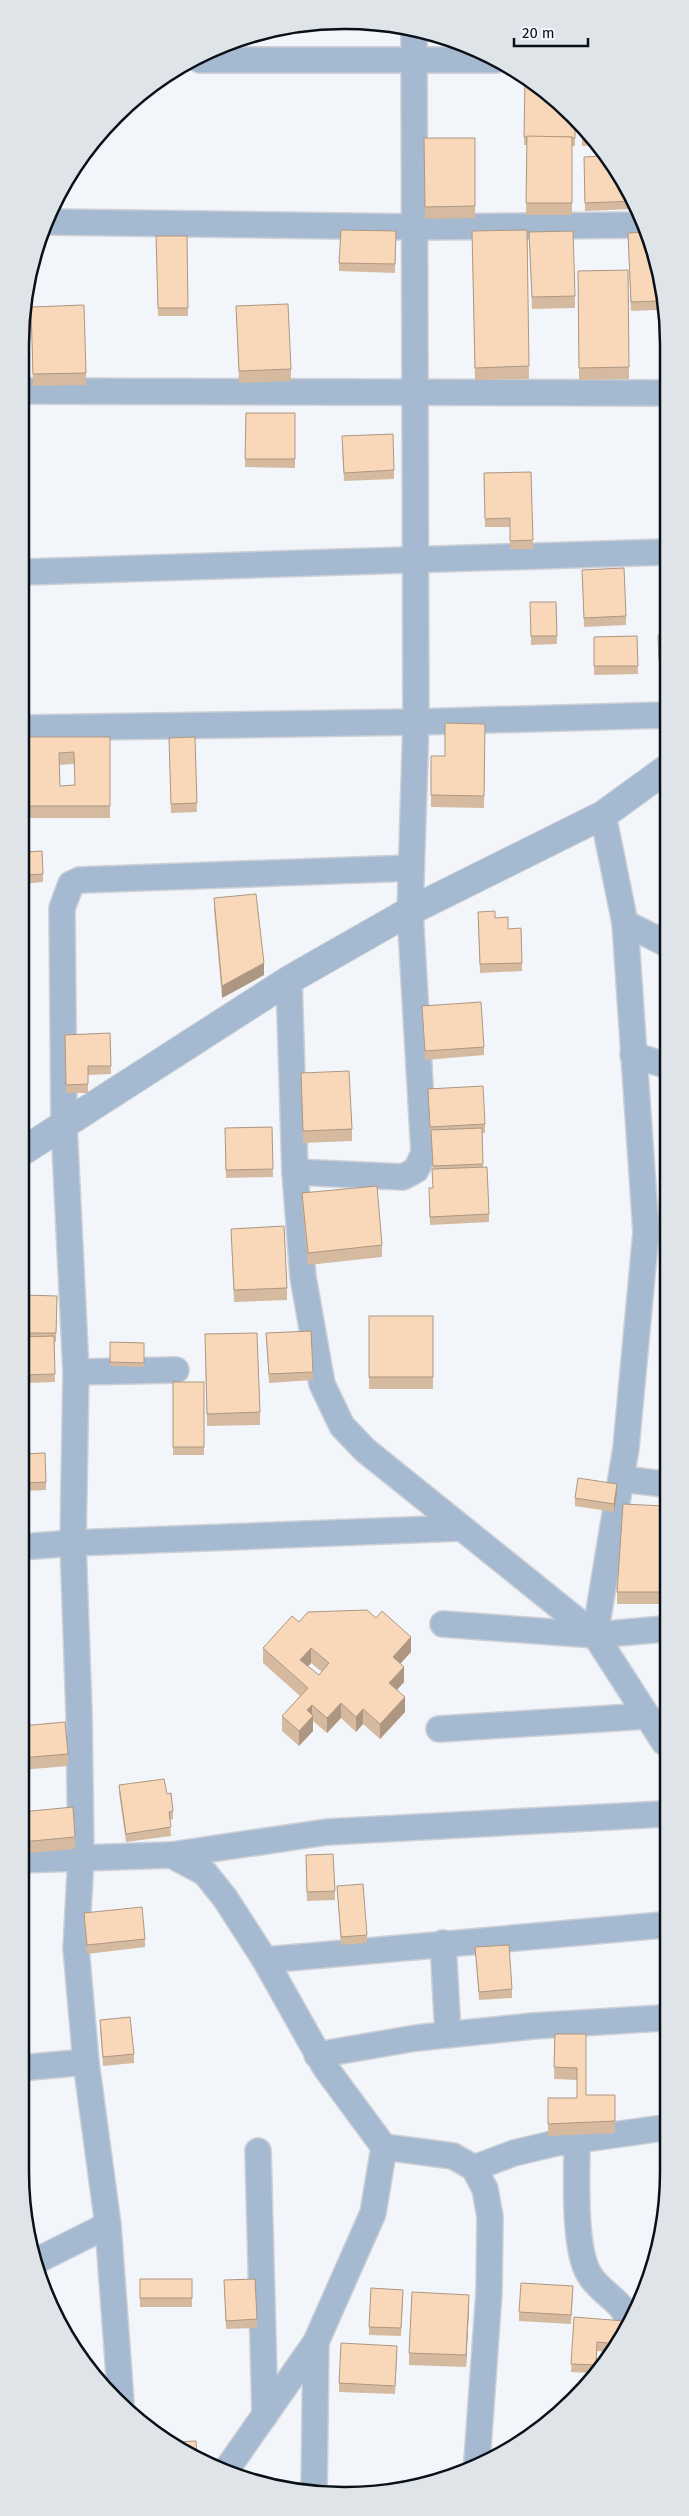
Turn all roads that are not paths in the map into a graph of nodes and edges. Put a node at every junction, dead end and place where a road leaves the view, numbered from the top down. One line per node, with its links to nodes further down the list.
1 (414, 37): 3 (street)
2 (207, 60): 3 (street)
3 (414, 60): 4 (street); 7 (street)
4 (482, 60)
5 (54, 222): 7 (street)
6 (636, 225): 7 (street)
7 (415, 227): 9 (street)
8 (29, 391): 9 (street)
9 (415, 391): 10 (street); 12 (street)
10 (660, 393)
11 (660, 552): 12 (street)
12 (416, 559): 13 (street); 15 (street)
13 (29, 572)
14 (660, 715): 15 (street)
15 (416, 722): 16 (street); 19 (street)
16 (29, 728)
17 (660, 774): 18 (street)
18 (603, 815): 20 (street); 21 (street)
19 (411, 868): 20 (street); 26 (street)
20 (410, 911): 23 (street); 28 (street)
21 (625, 923): 22 (street); 24 (street)
22 (660, 940)
23 (289, 980): 26 (street); 28 (street)
24 (633, 1055): 25 (street); 31 (street)
25 (660, 1063)
26 (64, 1124): 27 (street); 30 (street)
27 (29, 1147)
28 (295, 1172): 33 (street)
29 (176, 1370): 30 (street)
30 (76, 1372): 34 (street)
31 (622, 1479): 32 (street); 38 (street)
32 (660, 1484)
33 (462, 1528): 34 (street); 38 (street)
34 (72, 1543): 35 (street); 43 (street)
35 (29, 1547)
36 (443, 1624): 38 (street)
37 (660, 1629): 38 (street)
38 (595, 1635): 40 (street)
39 (439, 1729): 40 (street)
40 (659, 1732)
41 (660, 1814): 42 (street)
42 (171, 1855): 43 (street); 47 (street)
43 (81, 1857): 44 (street); 51 (street)
44 (29, 1860)
45 (660, 1926): 46 (street)
46 (442, 1943): 47 (street); 49 (street)
47 (266, 1960): 50 (street)
48 (660, 2018): 49 (street)
49 (448, 2034): 50 (street)
50 (317, 2055): 55 (street)
51 (86, 2062): 52 (street); 58 (street)
52 (29, 2067)
53 (660, 2128): 54 (street)
54 (576, 2140): 57 (street); 60 (street)
55 (384, 2147): 57 (street); 61 (street)
56 (258, 2151): 63 (street)
57 (474, 2168): 64 (street)
58 (108, 2225): 59 (street); 62 (street)
59 (42, 2258)
60 (626, 2314)
61 (316, 2342): 63 (street); 66 (street)
62 (120, 2394)
63 (265, 2415): 65 (street)
64 (477, 2458)
65 (230, 2465)
66 (314, 2486)

